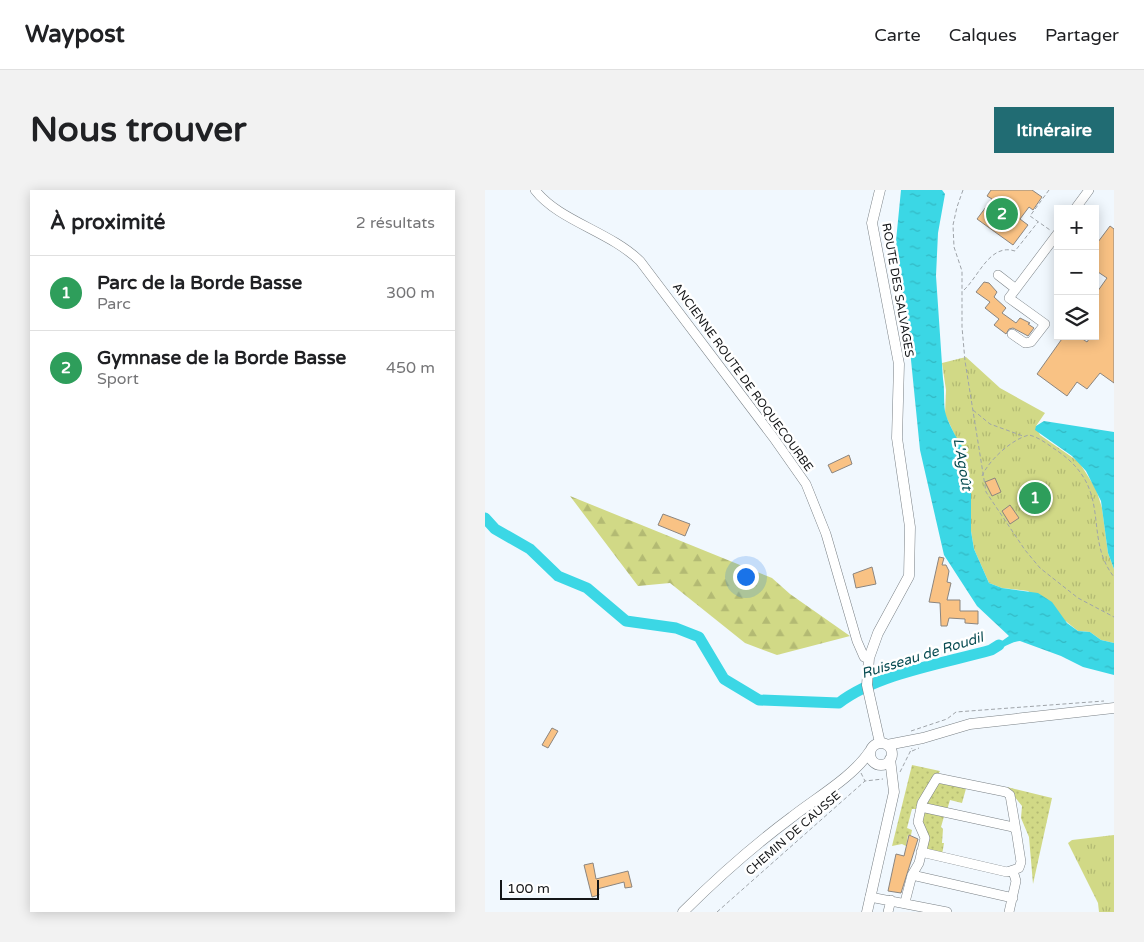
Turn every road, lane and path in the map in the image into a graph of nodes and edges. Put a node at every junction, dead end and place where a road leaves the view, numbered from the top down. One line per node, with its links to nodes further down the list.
1 (535, 190): 19 (street, ANCIENNE ROUTE DE ROQUECOURBE)
2 (881, 190): 19 (main road, ROUTE DES SALVAGES)
3 (963, 190): 12 (path)
4 (1049, 190): 7 (path)
5 (1089, 190): 6 (street)
6 (1078, 205)
7 (1038, 222): 8 (path); 12 (path)
8 (1054, 231)
9 (1054, 237): 11 (street)
10 (997, 275): 11 (street)
11 (1016, 289): 13 (street)
12 (963, 290): 14 (path)
13 (1012, 334)
14 (973, 410): 15 (path); 16 (path)
15 (1024, 436): 16 (path); 17 (path)
16 (982, 477): 18 (path)
17 (1114, 577)
18 (1114, 617)
19 (869, 658): 23 (main road, ROUTE DES SALVAGES)
20 (1112, 708): 21 (path); 22 (main road)
21 (909, 734)
22 (923, 738): 23 (main road); 26 (main road)
23 (883, 744): 25 (main road); 26 (main road)
24 (912, 747): 29 (path)
25 (870, 751): 27 (main road); 32 (main road)
26 (891, 758): 27 (main road); 33 (main road)
27 (877, 764): 32 (main road); 33 (main road)
28 (861, 773): 31 (path)
29 (898, 774)
30 (886, 777): 31 (path)
31 (865, 781): 45 (path, CHEMIN DE CAUSSE)
32 (836, 784): 44 (main road)
33 (892, 800): 39 (main road)
34 (921, 807): 35 (street); 35 (street); 36 (street)
35 (1016, 830): 37 (street)
36 (921, 852): 37 (street); 38 (street)
37 (1013, 871): 40 (street)
38 (912, 875): 40 (street); 42 (street)
39 (870, 897): 41 (street); 46 (main road)
40 (1013, 898): 49 (street)
41 (888, 900): 42 (street); 47 (street)
42 (905, 902): 43 (street)
43 (930, 910): 48 (street)
44 (683, 912)
45 (717, 912)
46 (867, 912)
47 (888, 912)
48 (947, 912)
49 (1009, 912)

